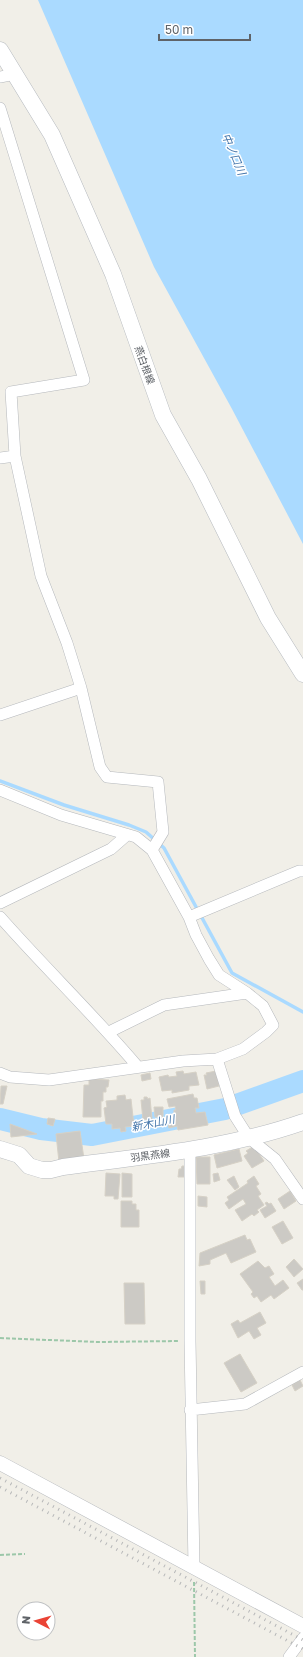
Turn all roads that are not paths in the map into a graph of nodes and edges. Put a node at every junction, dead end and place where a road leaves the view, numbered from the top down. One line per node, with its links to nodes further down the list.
1 (0, 50): 2 (main road, 燕白根線)
2 (8, 75): 6 (main road, 燕白根線)
3 (0, 108): 4 (street)
4 (15, 456): 5 (street); 7 (street)
5 (0, 458)
6 (303, 674)
7 (81, 688): 8 (street); 11 (street)
8 (0, 715)
9 (0, 790): 10 (street)
10 (127, 835): 11 (street); 13 (street)
11 (152, 850): 15 (street)
12 (303, 871): 15 (street)
13 (0, 903)
14 (0, 917): 17 (street)
15 (189, 917): 16 (street)
16 (247, 994): 17 (street); 18 (street)
17 (109, 1032): 19 (street)
18 (217, 1058): 19 (street); 22 (street)
19 (138, 1067): 20 (street)
20 (0, 1074)
21 (303, 1122): 22 (main road, 羽黒燕線)
22 (249, 1138): 24 (main road, 羽黒燕線); 25 (street)
23 (0, 1149): 24 (main road, 羽黒燕線)
24 (190, 1150): 27 (street)
25 (303, 1199)
26 (303, 1372): 27 (street)
27 (190, 1410): 29 (street)
28 (0, 1463): 29 (street)
29 (194, 1567): 30 (street)
30 (303, 1626)
31 (303, 1638): 32 (street)
32 (289, 1657)

